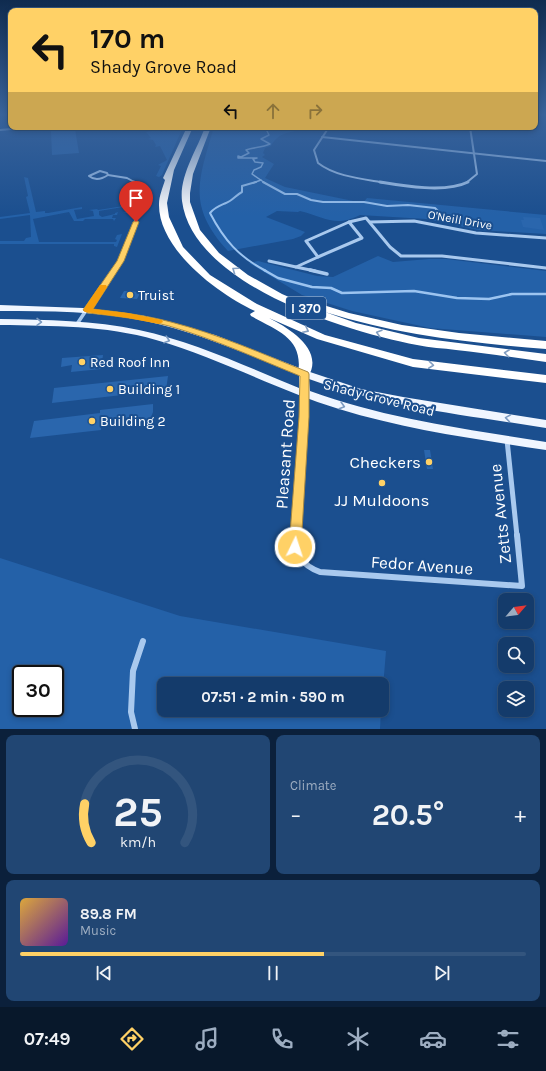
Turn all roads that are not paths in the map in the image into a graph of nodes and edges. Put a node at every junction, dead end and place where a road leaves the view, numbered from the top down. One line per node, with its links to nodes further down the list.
1 (181, 148): 8 (highway, I 370)
2 (200, 148): 18 (highway, I 370, one-way to 2)
3 (315, 148): 6 (street)
4 (421, 148): 6 (street)
5 (474, 148): 6 (street)
6 (475, 154): 7 (street)
7 (546, 160)
8 (171, 171): 25 (highway); 26 (highway, I 370, one-way to 26)
9 (108, 175): 9 (street); 20 (street)
10 (349, 222): 11 (street, O'Neill Drive); 13 (street); 13 (street)
11 (370, 222): 12 (street, O'Neill Drive); 16 (street)
12 (546, 238)
13 (318, 257): 15 (street)
14 (270, 261): 15 (street)
15 (296, 267): 17 (street)
16 (546, 268)
17 (327, 274)
18 (254, 283): 23 (highway); 24 (highway, I 370, one-way to 18)
19 (0, 308): 20 (main road, Shady Grove Road)
20 (88, 310): 22 (street); 25 (main road, Shady Grove Road)
21 (0, 322): 22 (main road, Shady Grove Road, one-way to 22)
22 (77, 324): 27 (main road, Shady Grove Road, one-way to 27)
23 (546, 345)
24 (546, 358)
25 (304, 374): 27 (main road, Pleasant Road); 28 (main road, Shady Grove Road, one-way to 25)
26 (546, 380)
27 (305, 394): 29 (main road, Shady Grove Road, one-way to 29); 31 (street, Pleasant Road)
28 (546, 424)
29 (506, 439): 30 (main road, Shady Grove Road); 32 (street, Zetts Avenue)
30 (546, 446)
31 (320, 572): 32 (street, Fedor Avenue)
32 (522, 586)
33 (143, 641): 34 (street)
34 (135, 729)

